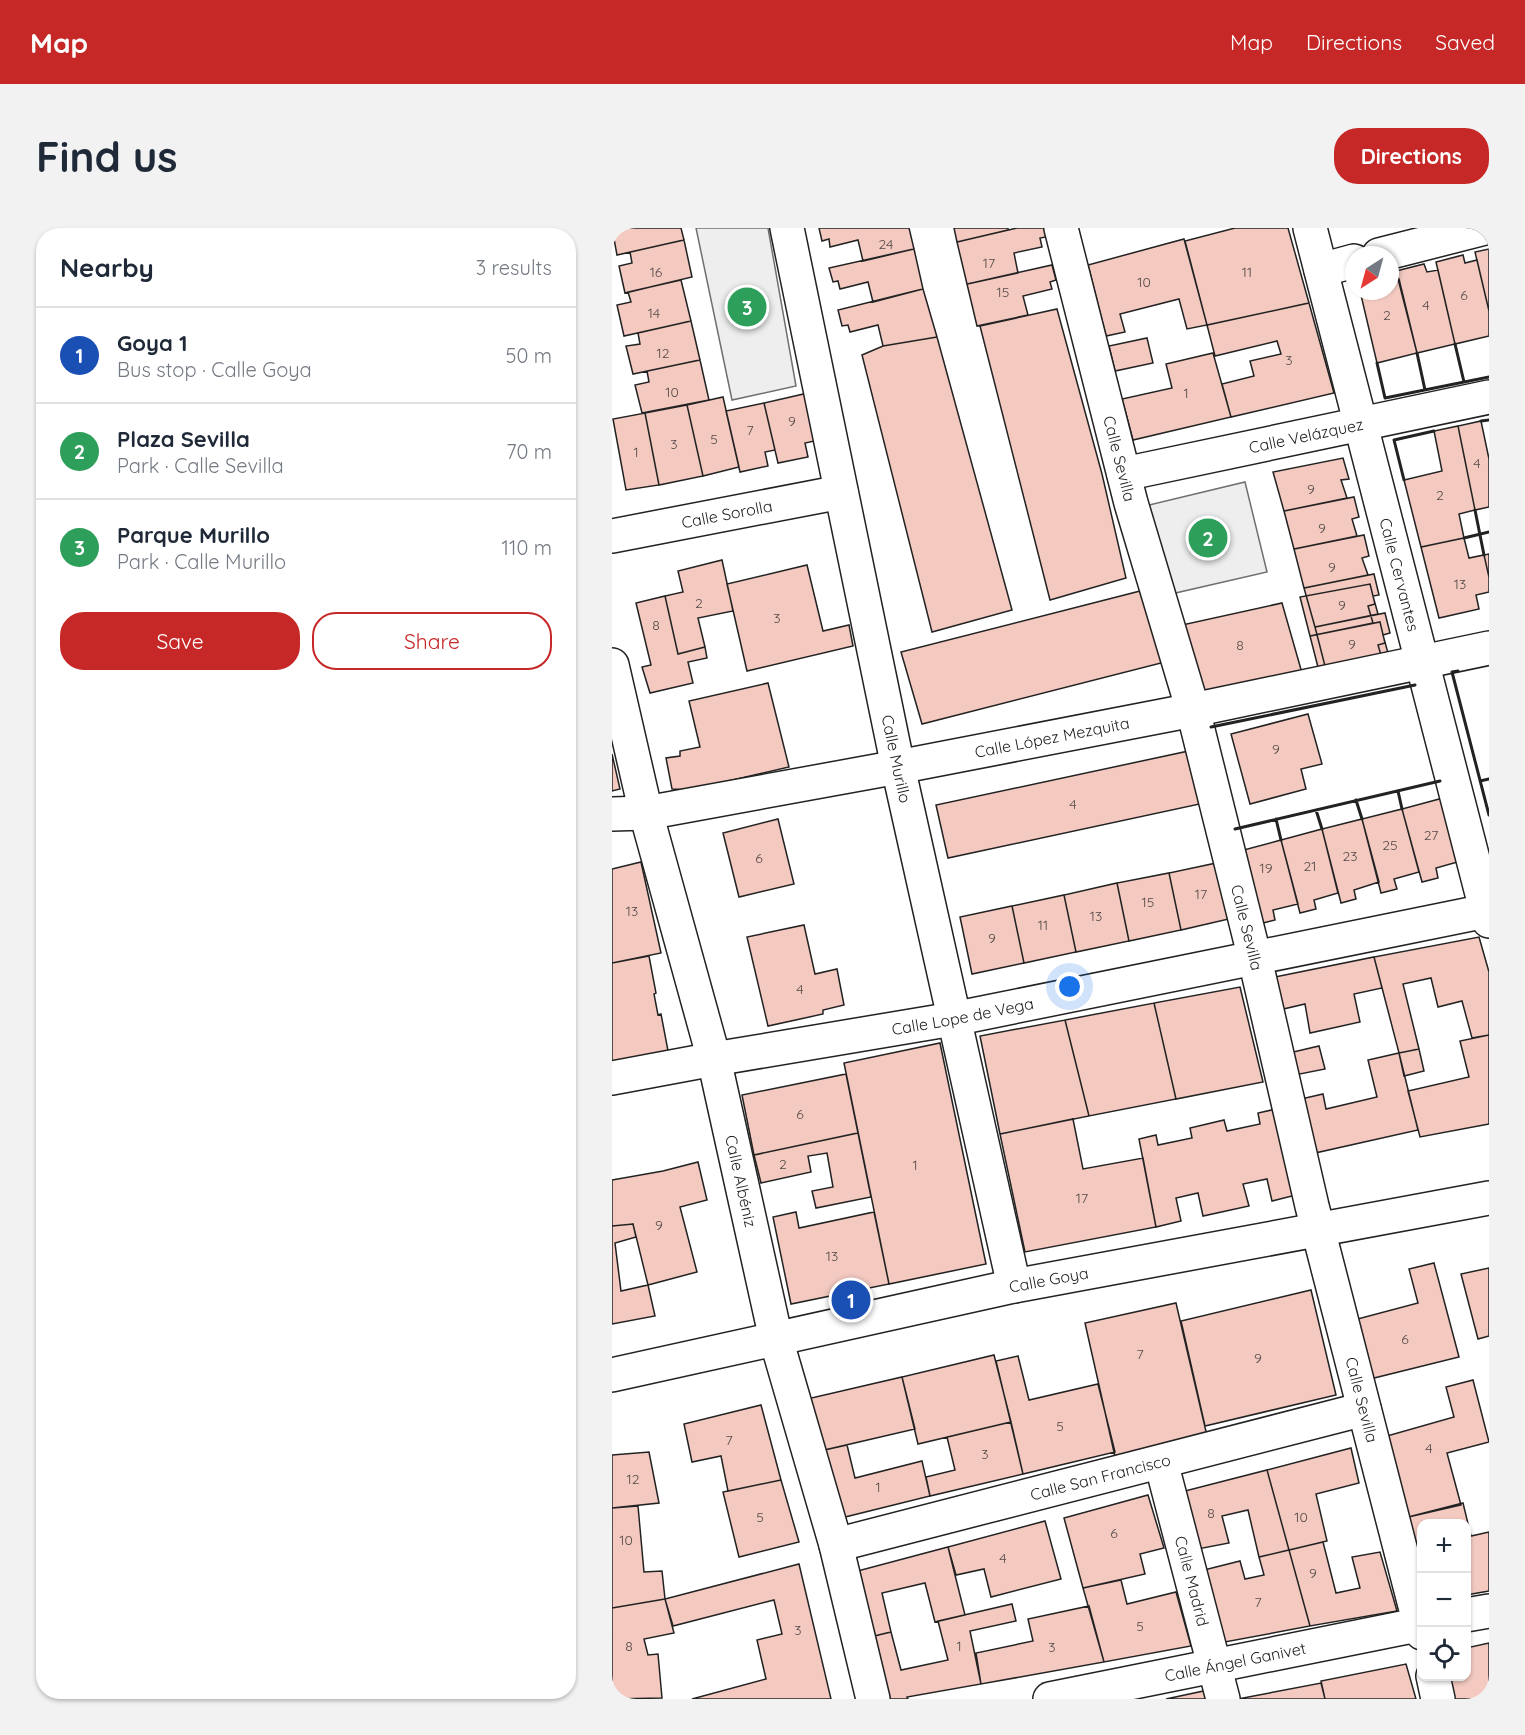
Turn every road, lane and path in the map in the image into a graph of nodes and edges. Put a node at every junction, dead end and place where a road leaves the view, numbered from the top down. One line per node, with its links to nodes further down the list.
1 (787, 228): 11 (street, Calle Murillo)
2 (1061, 228): 10 (street, Calle Sevilla)
3 (1310, 228): 7 (street, Calle Cervantes)
4 (1485, 228): 5 (street)
5 (1399, 250)
6 (1345, 263): 7 (street)
7 (1321, 270): 9 (street, Calle Cervantes)
8 (1489, 397): 9 (street, Calle Velázquez)
9 (1361, 424): 10 (street, Calle Velázquez); 14 (street, Calle Cervantes)
10 (1124, 474): 16 (street, Calle Sevilla)
11 (842, 492): 12 (street, Calle Sorolla); 17 (street, Calle Murillo)
12 (612, 536)
13 (1489, 648): 14 (street, Calle López Mezquita)
14 (1422, 662): 16 (street, Calle López Mezquita); 20 (street, Calle Cervantes)
15 (612, 665): 18 (street, Calle Albéniz)
16 (1193, 710): 17 (street, Calle López Mezquita); 21 (street, Calle Sevilla)
17 (898, 767): 18 (street, Calle López Mezquita); 22 (street, Calle Murillo)
18 (646, 813): 19 (street, Calle López Mezquita); 23 (street, Calle Albéniz)
19 (612, 814)
20 (1487, 907): 21 (street, Calle Lope de Vega)
21 (1255, 958): 22 (street, Calle Lope de Vega); 26 (street, Calle Sevilla)
22 (953, 1019): 23 (street, Calle Lope de Vega); 27 (street, Calle Murillo)
23 (714, 1059): 24 (street, Calle Lope de Vega); 28 (street, Calle Albéniz)
24 (612, 1078)
25 (1489, 1198): 26 (street, Calle Goya)
26 (1318, 1229): 27 (street, Calle Goya); 30 (street, Calle Sevilla)
27 (1014, 1286): 28 (street, Calle Goya)
28 (776, 1339): 29 (street, Calle Goya); 32 (street, Calle Albéniz)
29 (612, 1375)
30 (1364, 1409): 31 (street, Calle San Francisco); 34 (street, Calle Sevilla)
31 (1161, 1462): 32 (street, Calle San Francisco); 37 (street, Calle Madrid)
32 (837, 1545): 39 (street, Calle Albéniz)
33 (1489, 1611): 35 (street)
34 (1417, 1612)
35 (1471, 1614)
36 (1417, 1628): 37 (street, Calle Ángel Ganivet)
37 (1214, 1665): 40 (street, Calle Ángel Ganivet); 41 (street, Calle Madrid)
38 (1434, 1681): 42 (street)
39 (873, 1699)
40 (1050, 1699)
41 (1223, 1699)
42 (1438, 1699)

